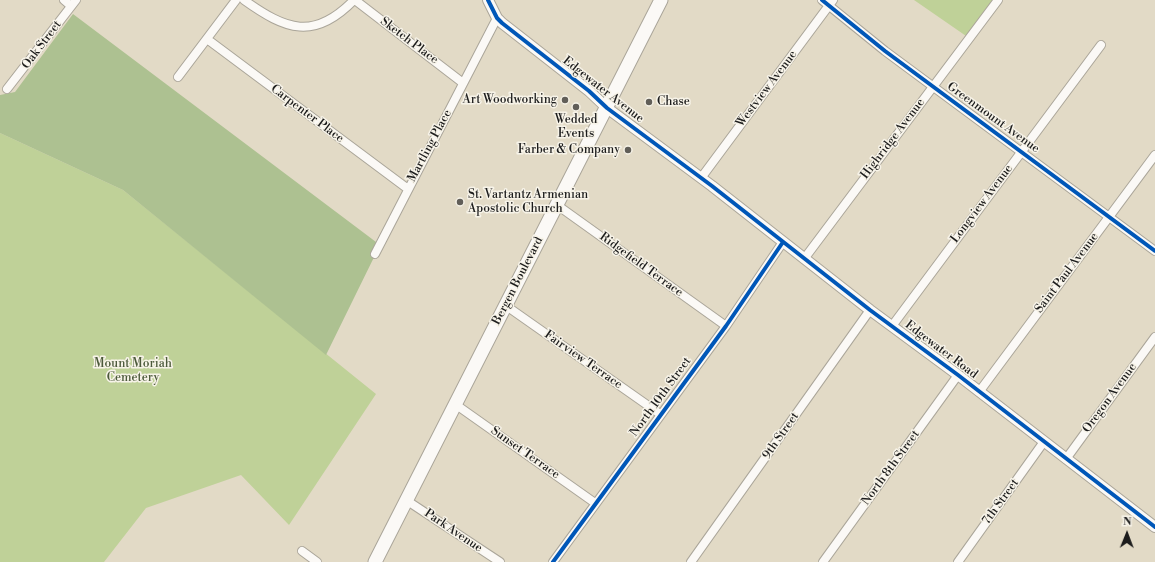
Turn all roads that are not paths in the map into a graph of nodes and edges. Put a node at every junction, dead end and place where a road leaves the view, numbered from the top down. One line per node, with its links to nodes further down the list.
1 (64, 0): 9 (street)
2 (236, 0): 12 (street)
3 (244, 0): 4 (street)
4 (354, 0): 15 (street, Sketch Place)
5 (488, 0): 11 (street, Edgewater Avenue)
6 (661, 0): 18 (main road, Bergen Boulevard)
7 (822, 0): 10 (street, Greenmount Avenue)
8 (998, 0): 16 (street, Highridge Avenue)
9 (74, 3): 17 (street, Oak Street)
10 (831, 3): 16 (street, Greenmount Avenue); 21 (street, Westview Avenue)
11 (497, 18): 15 (street, Martling Place); 18 (street, Edgewater Avenue)
12 (207, 39): 14 (street); 22 (street, Carpenter Place)
13 (1101, 45): 19 (street, Longview Avenue)
14 (178, 77)
15 (463, 83): 22 (street, Martling Place)
16 (933, 86): 19 (street, Greenmount Avenue); 29 (street, Highridge Avenue)
17 (7, 89)
18 (607, 108): 21 (street, Edgewater Avenue); 24 (main road, Bergen Boulevard)
19 (1021, 151): 25 (street, Greenmount Avenue); 33 (street, Longview Avenue)
20 (1155, 155): 25 (street, Saint Paul Avenue)
21 (701, 178): 23 (street, Edgewater Avenue)
22 (408, 189): 28 (street, Martling Place)
23 (715, 189): 26 (street, Edgewater Road)
24 (557, 205): 30 (main road, Bergen Boulevard); 32 (street, Ridgefield Terrace)
25 (1108, 217): 27 (street, Greenmount Avenue); 36 (street, Saint Paul Avenue)
26 (783, 242): 29 (street, Edgewater Road); 32 (street, North 10th Street)
27 (1155, 251)
28 (375, 254)
29 (804, 259): 31 (street, Edgewater Road)
30 (505, 305): 37 (main road, Bergen Boulevard); 38 (street, Fairview Terrace)
31 (870, 310): 33 (street, Edgewater Road); 49 (street, 9th Street)
32 (726, 326): 38 (street, North 10th Street)
33 (892, 326): 35 (street, Edgewater Road)
34 (1155, 337): 40 (street, Oregon Avenue)
35 (958, 375): 36 (street, Edgewater Road); 50 (street, North 8th Street)
36 (979, 392): 39 (street, Edgewater Road)
37 (455, 404): 41 (main road, Bergen Boulevard); 42 (street, Sunset Terrace)
38 (660, 414): 42 (street, North 10th Street)
39 (1043, 443): 40 (street, Edgewater Road); 51 (street, 7th Street)
40 (1066, 459): 43 (street, Edgewater Road)
41 (406, 500): 46 (main road, Bergen Boulevard); 47 (street, Park Avenue)
42 (595, 503): 48 (street, North 10th Street)
43 (1154, 524)
44 (302, 551): 45 (street)
45 (317, 562)
46 (375, 562)
47 (500, 562)
48 (553, 562)
49 (692, 562)
50 (824, 562)
51 (958, 562)

